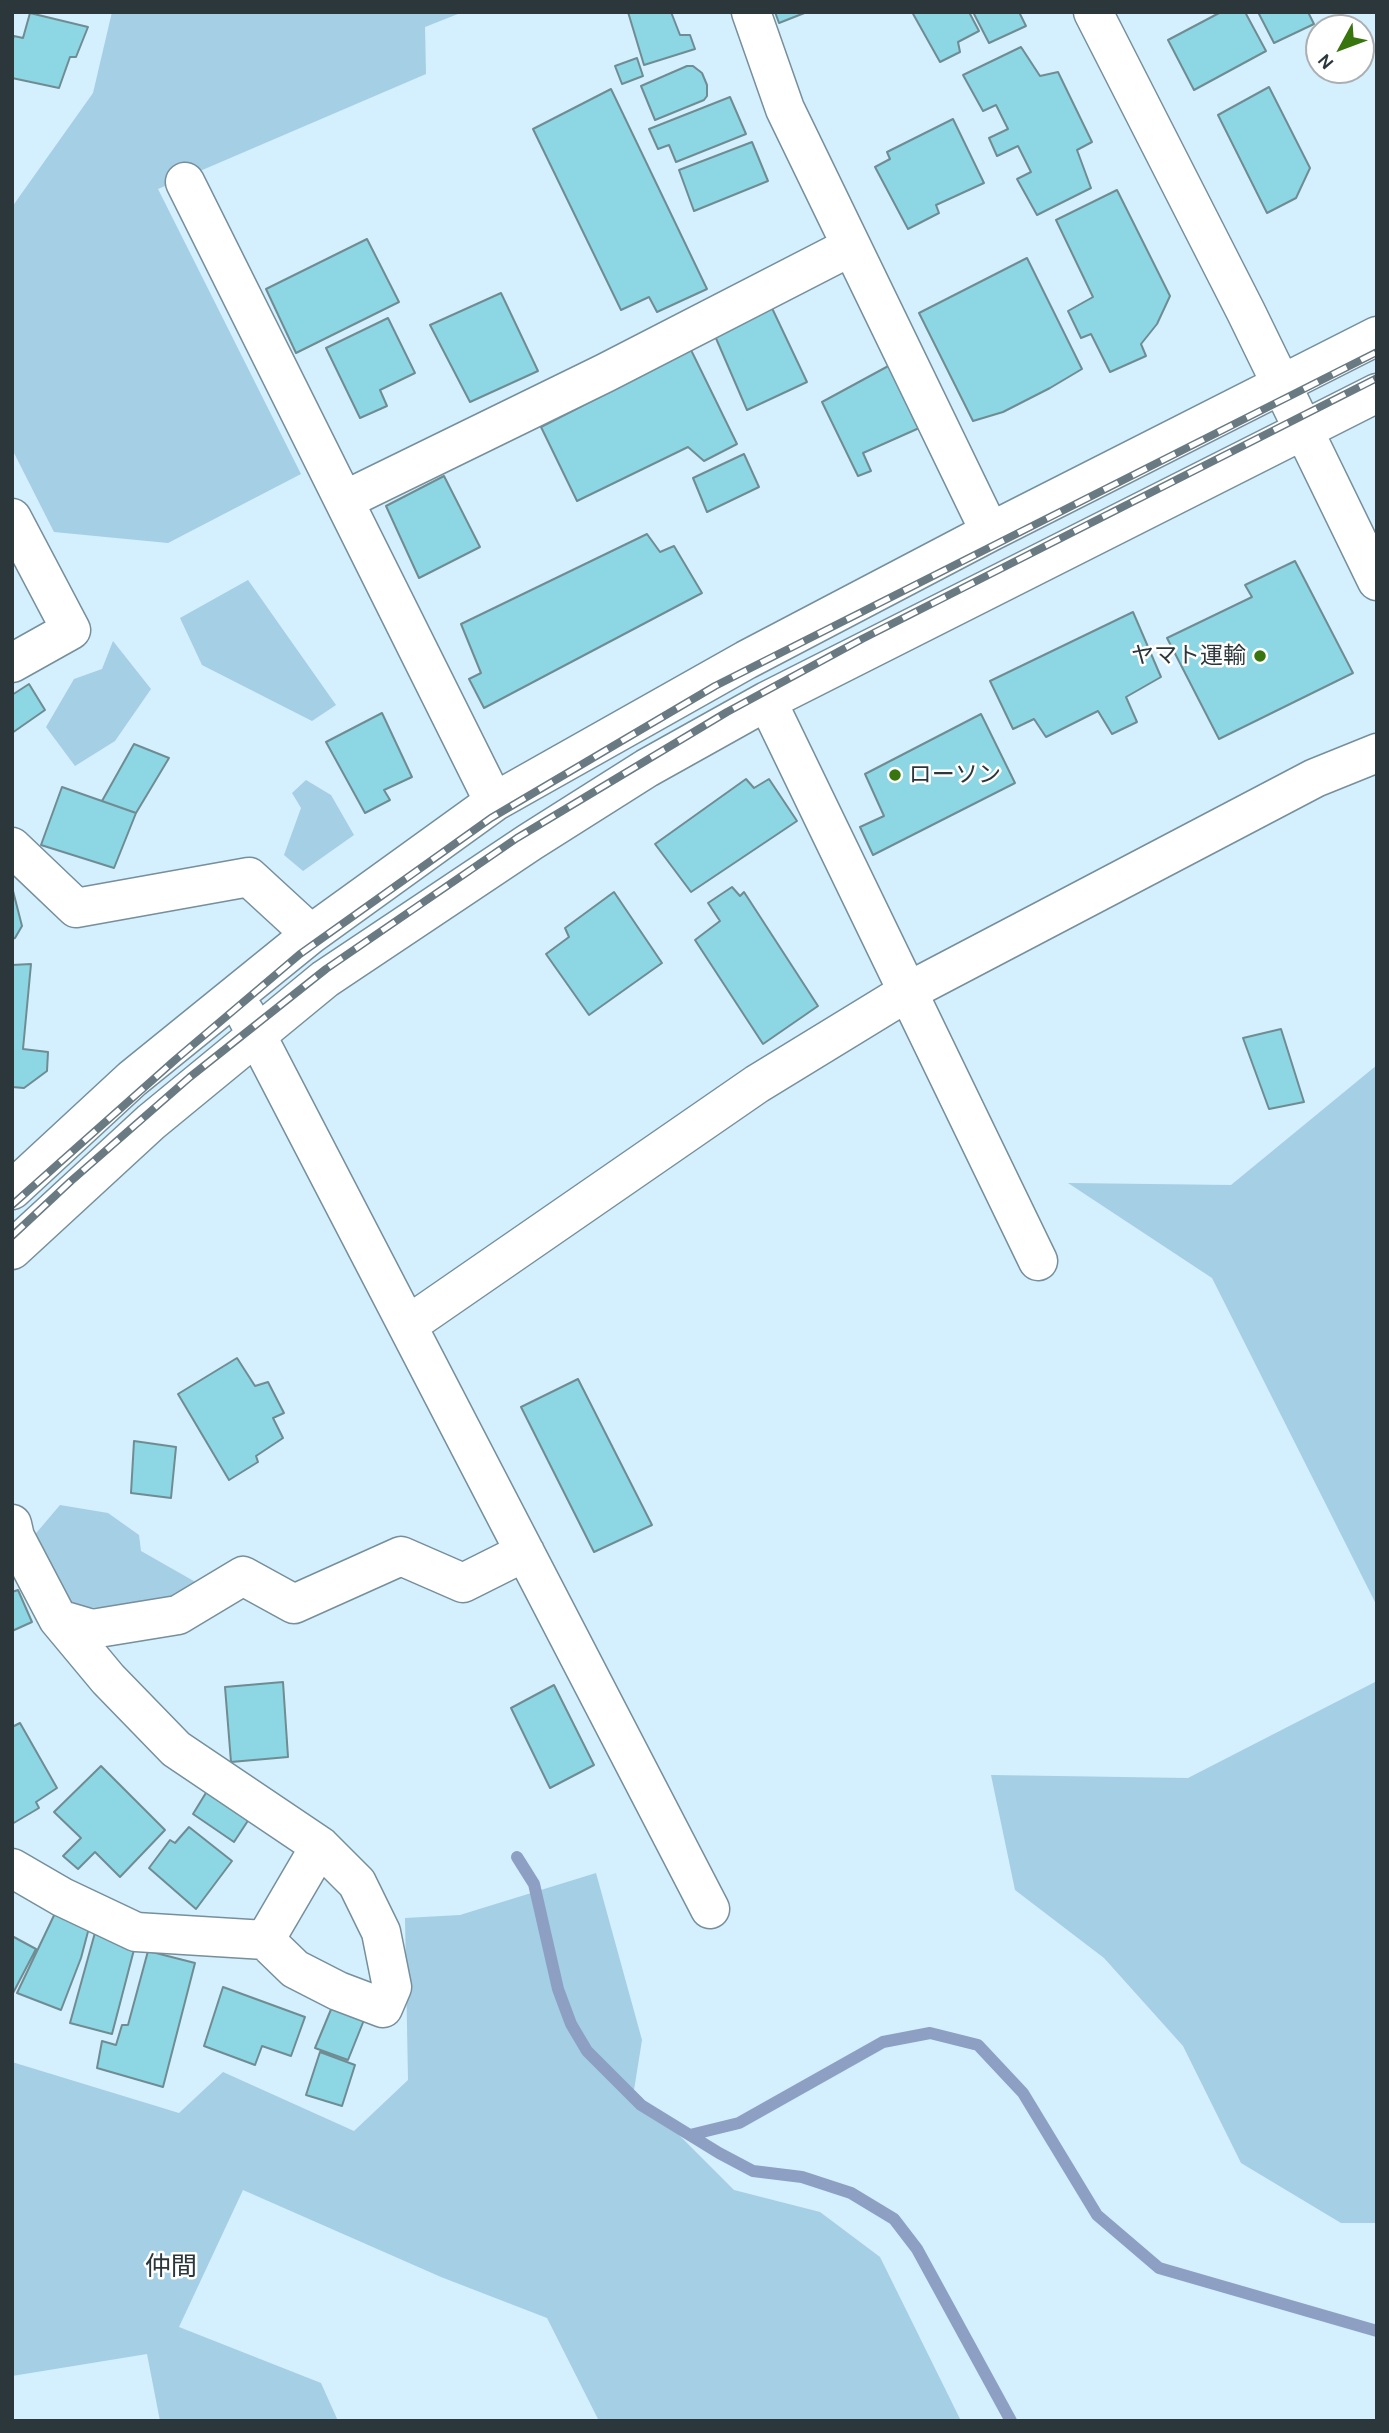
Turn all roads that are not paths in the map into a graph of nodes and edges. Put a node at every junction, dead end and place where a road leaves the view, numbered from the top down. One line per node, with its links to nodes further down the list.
1 (751, 12): 4 (street)
2 (1093, 12): 6 (street)
3 (185, 182): 9 (street)
4 (850, 247): 9 (street); 11 (street)
5 (1377, 336): 6 (street)
6 (1281, 384): 8 (street); 11 (street)
7 (1377, 393): 8 (street)
8 (1304, 430): 12 (street); 14 (street)
9 (345, 500): 16 (street)
10 (12, 518): 13 (street)
11 (990, 532): 16 (street)
12 (1377, 581)
13 (12, 663)
14 (767, 701): 19 (street); 21 (street)
15 (1377, 753): 19 (street)
16 (494, 802): 18 (street)
17 (12, 847): 18 (street)
18 (311, 934): 20 (street)
19 (909, 990): 24 (street); 25 (street)
20 (236, 995): 21 (street); 22 (street)
21 (257, 1035): 23 (street); 25 (street)
22 (12, 1190)
23 (12, 1250)
24 (1038, 1261)
25 (408, 1325): 27 (street)
26 (12, 1524): 28 (street)
27 (525, 1552): 28 (street); 31 (street)
28 (58, 1619): 29 (street)
29 (320, 1846): 32 (street); 32 (street)
30 (12, 1868): 32 (street)
31 (710, 1909)
32 (265, 1940)

